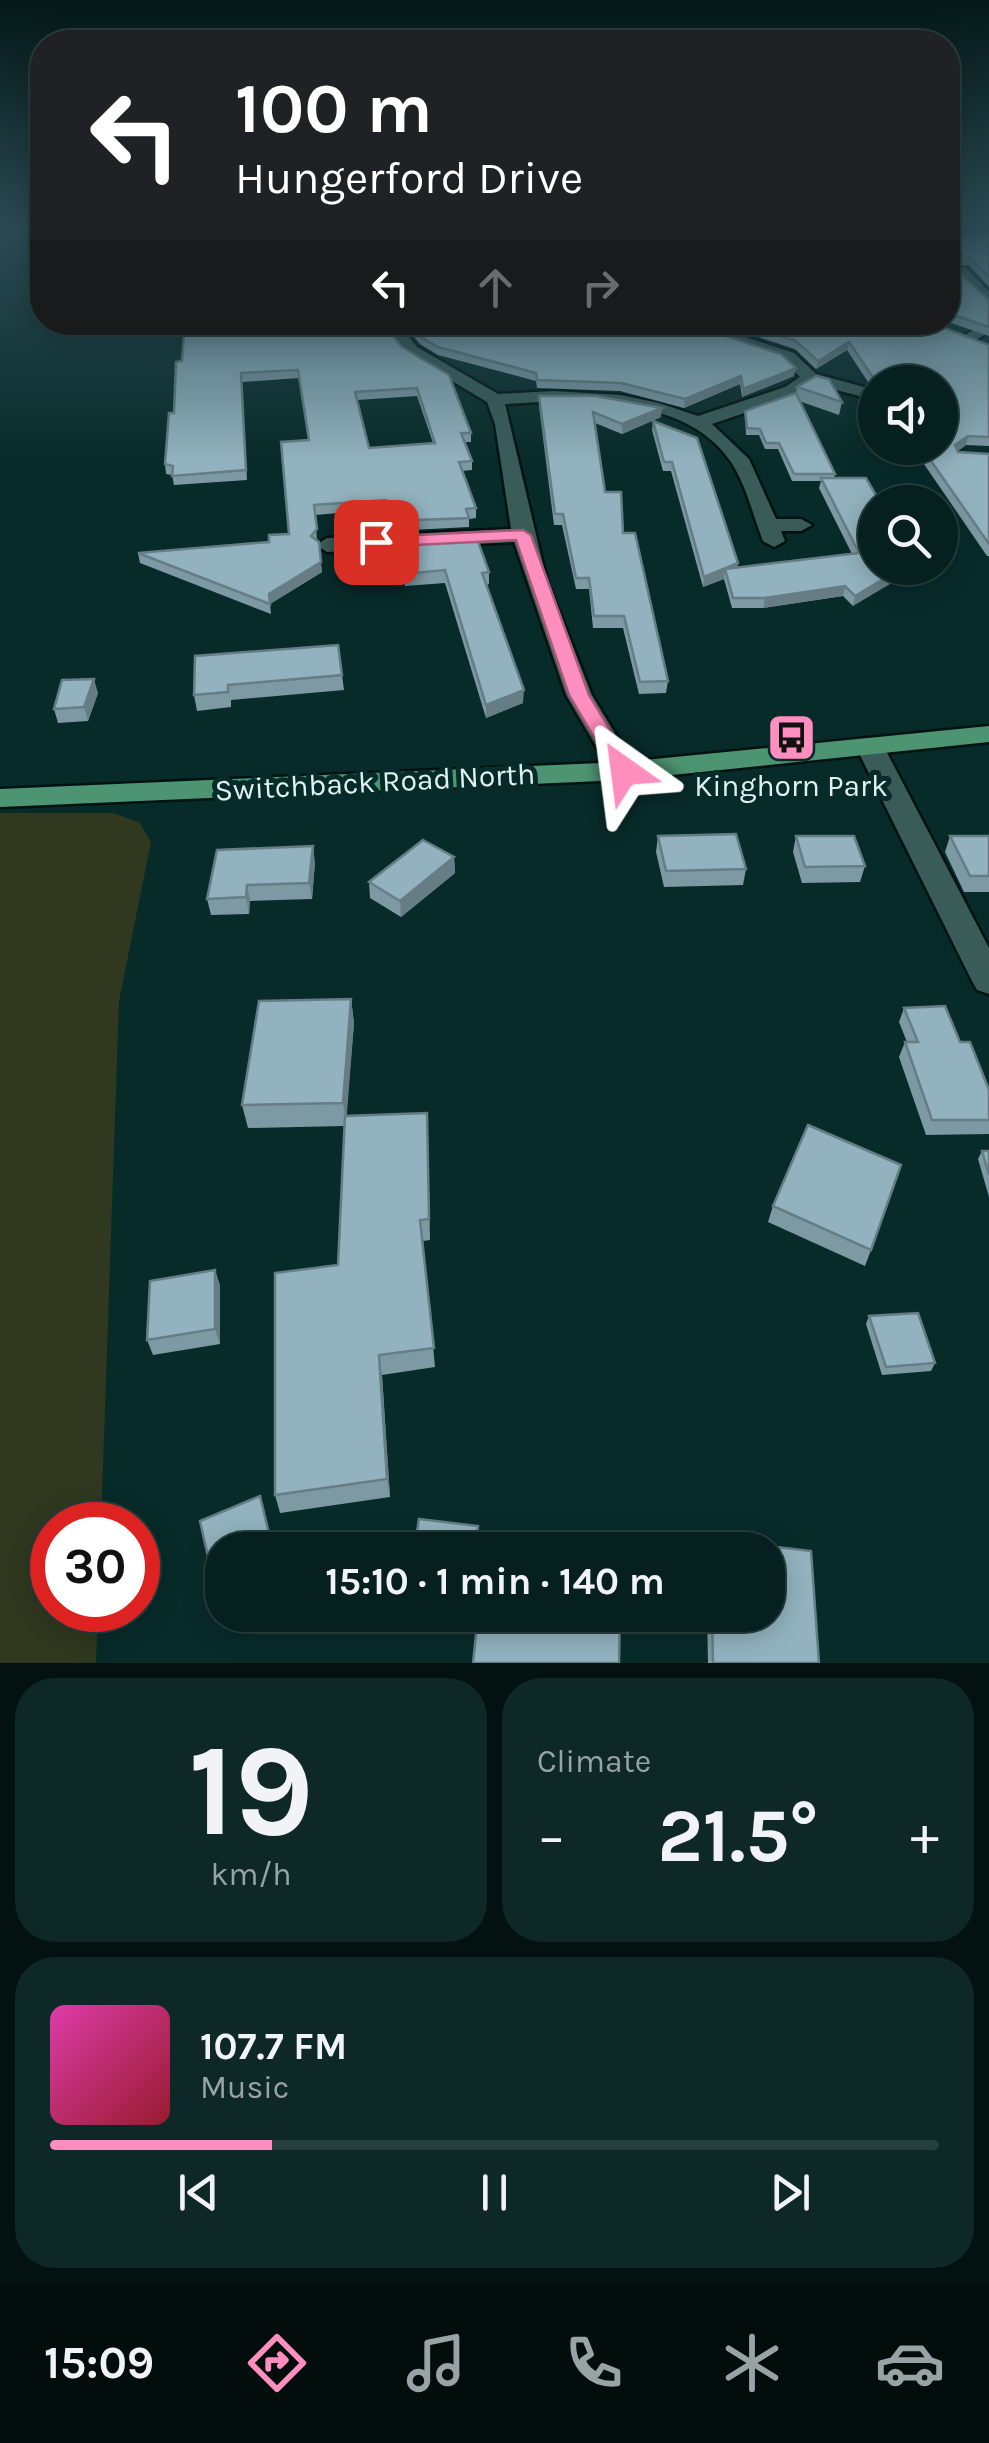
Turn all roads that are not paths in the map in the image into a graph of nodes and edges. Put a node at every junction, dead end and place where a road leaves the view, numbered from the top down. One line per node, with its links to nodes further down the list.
1 (989, 326): 4 (street)
2 (399, 335): 7 (street)
3 (704, 336): 5 (street)
4 (989, 345)
5 (810, 378): 6 (street); 8 (street)
6 (858, 391)
7 (494, 399): 8 (street); 10 (street)
8 (698, 422): 9 (street)
9 (801, 525)
10 (523, 535): 11 (street); 14 (street)
11 (327, 545)
12 (989, 734): 13 (main road, Switchback Road North)
13 (870, 747): 14 (main road, Switchback Road North); 16 (street)
14 (624, 771): 15 (main road, Switchback Road North)
15 (0, 798)
16 (989, 981)

